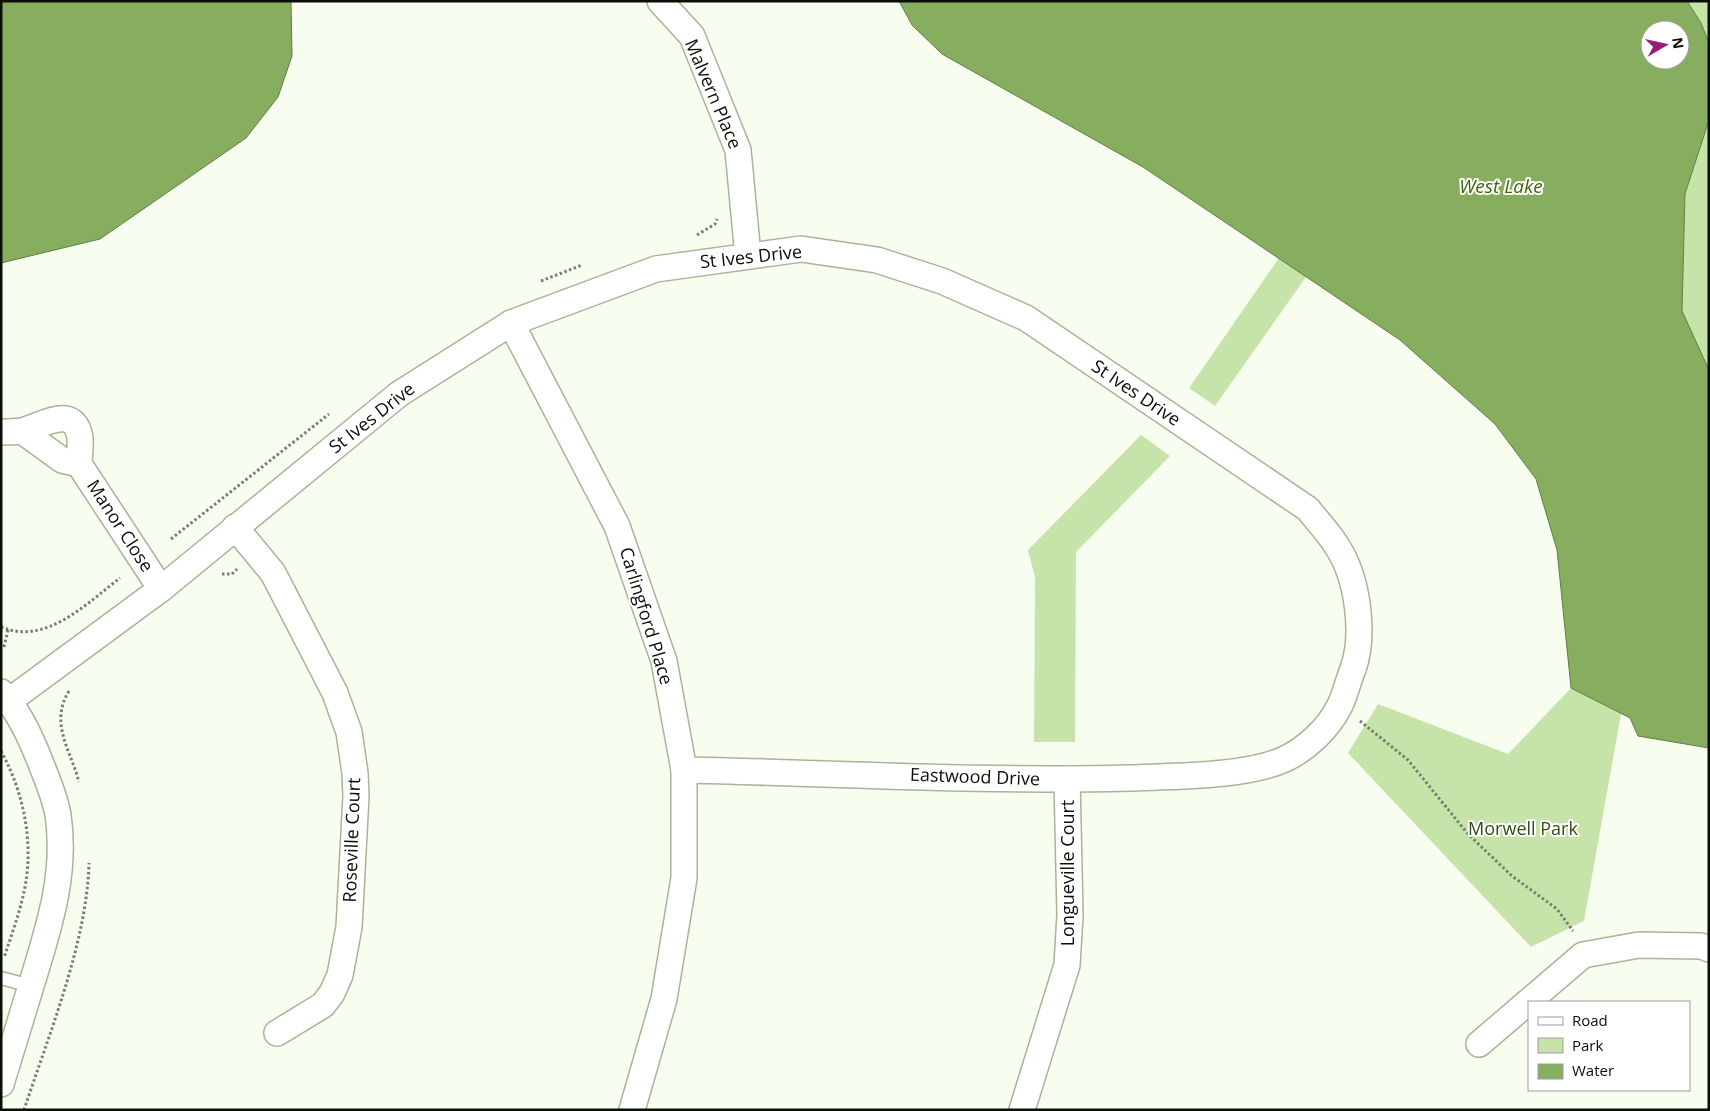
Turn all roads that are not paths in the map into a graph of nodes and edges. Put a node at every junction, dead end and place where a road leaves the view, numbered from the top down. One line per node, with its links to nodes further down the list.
1 (660, 1): 2 (street, Malvern Place)
2 (748, 256): 3 (street, St Ives Drive); 9 (street, St Ives Drive)
3 (511, 323): 6 (street, St Ives Drive); 10 (street, Carlingford Place)
4 (11, 432): 5 (street, Manor Close); 5 (street, Manor Close)
5 (79, 464): 7 (street, Manor Close)
6 (235, 527): 7 (street, St Ives Drive); 17 (street, Roseville Court)
7 (161, 588): 8 (street, St Ives Drive)
8 (5, 696): 14 (street)
9 (1265, 765): 11 (street, Eastwood Drive)
10 (684, 770): 11 (street, Eastwood Drive); 20 (street, Carlingford Place)
11 (1067, 779): 21 (street, Longueville Court)
12 (1709, 949): 15 (street)
13 (1, 978): 14 (lane)
14 (31, 986): 19 (street)
15 (1529, 1001)
16 (1528, 1002): 18 (street)
17 (277, 1033)
18 (1479, 1044)
19 (1, 1084)
20 (632, 1110)
21 (1022, 1110)

